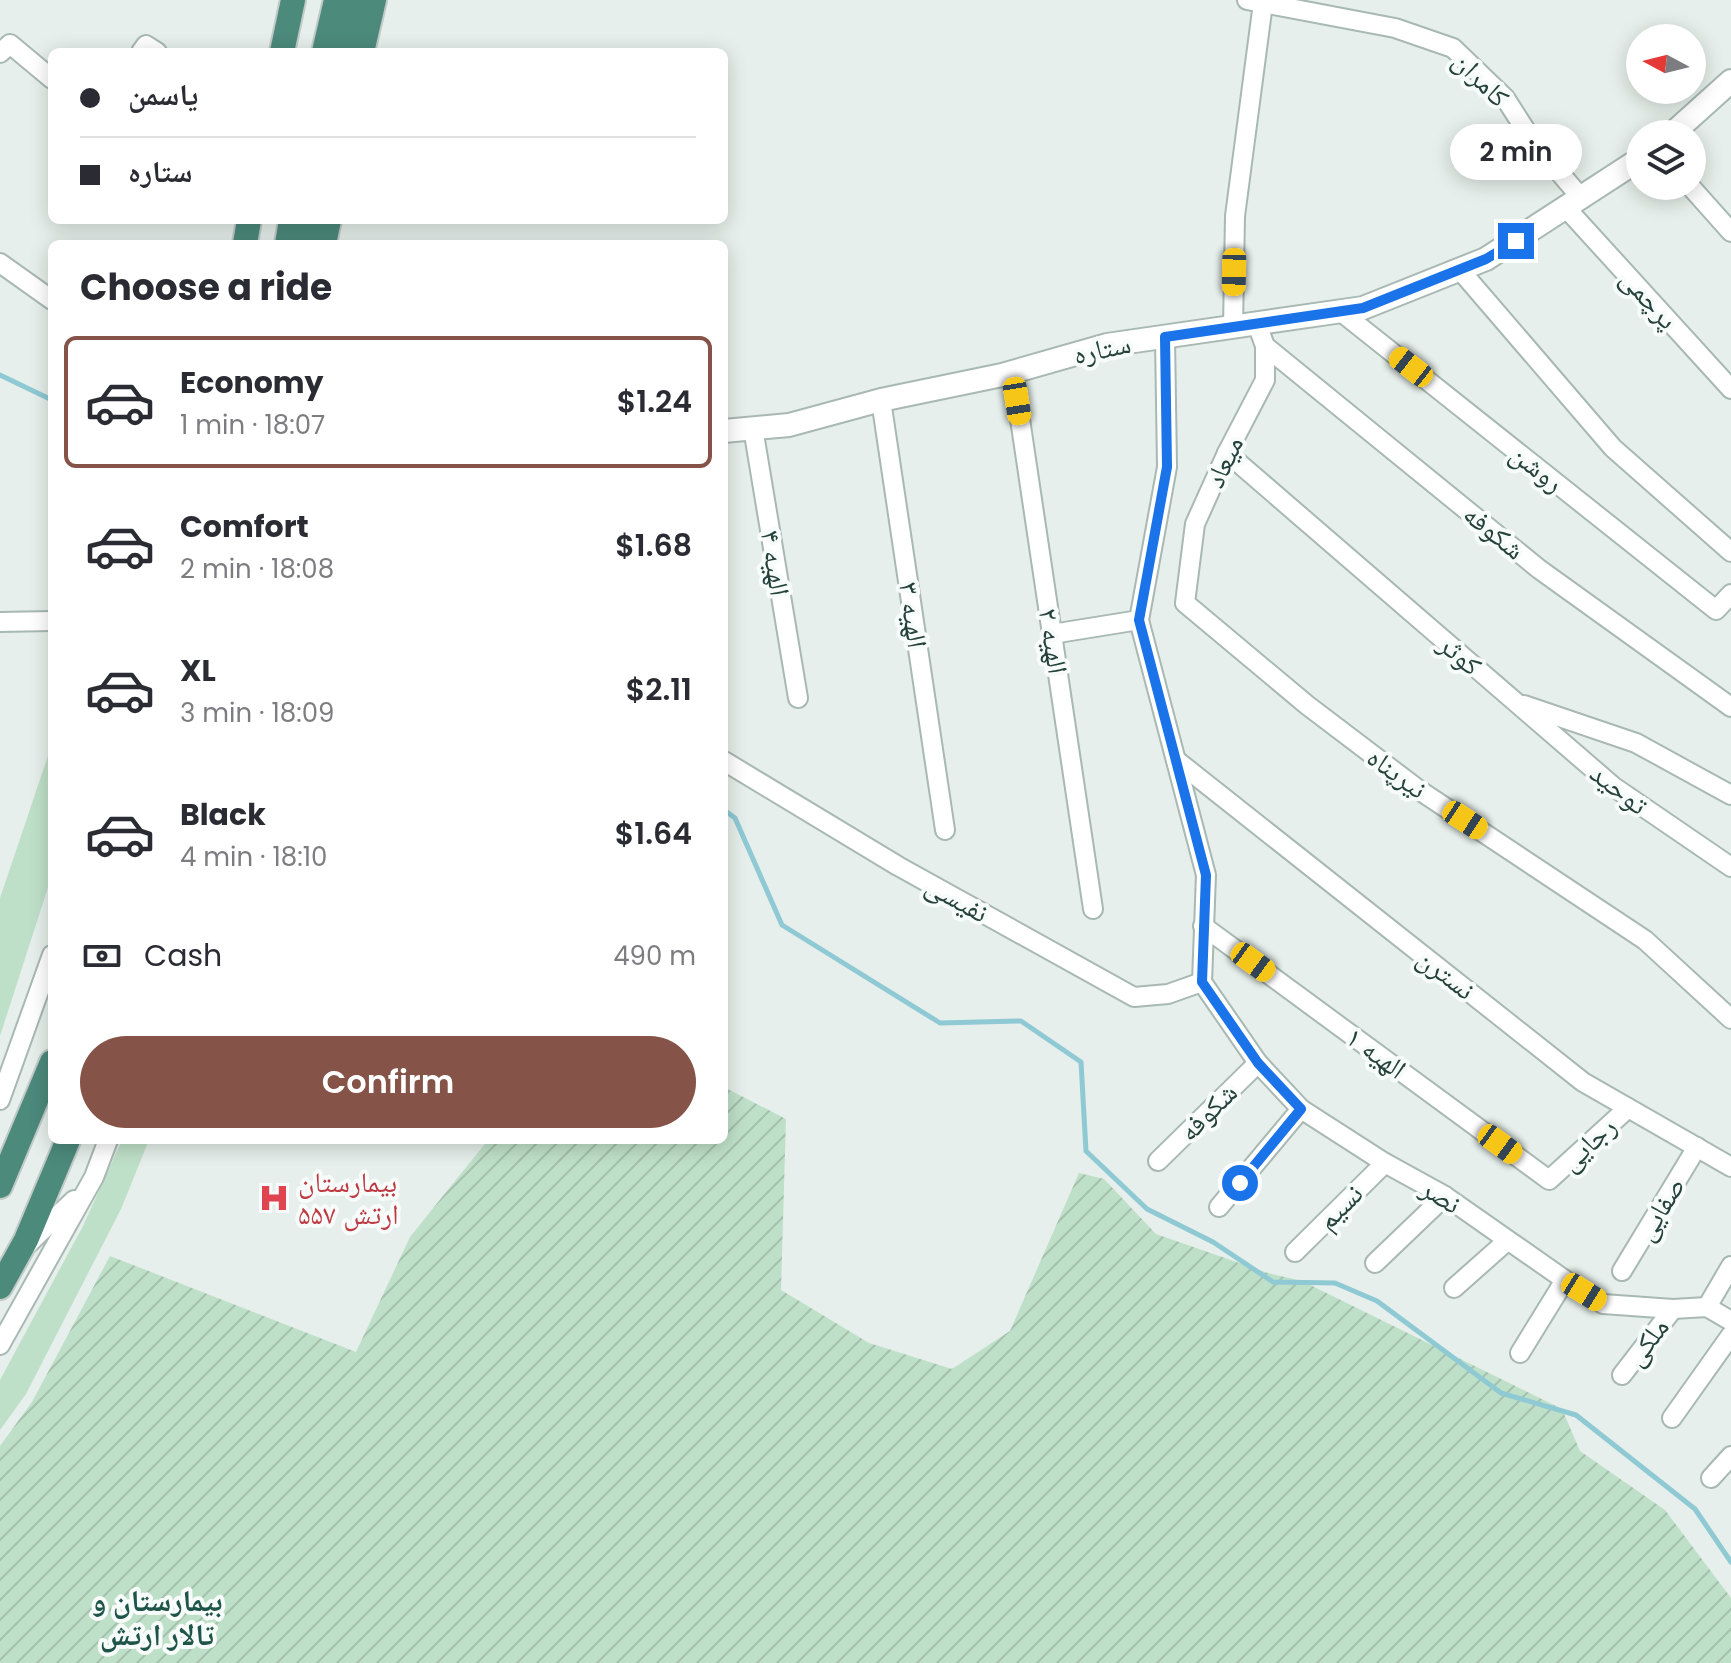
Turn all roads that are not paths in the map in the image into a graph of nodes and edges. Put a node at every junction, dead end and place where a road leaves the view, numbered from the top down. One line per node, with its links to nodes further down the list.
1 (293, 0): 6 (highway)
2 (336, 0): 7 (highway)
3 (355, 0): 8 (highway)
4 (374, 0): 9 (highway)
5 (1255, 2): 16 (street, کامران); 23 (street)
6 (283, 48)
7 (325, 48)
8 (344, 48)
9 (363, 48)
10 (0, 53): 11 (street)
11 (48, 76)
12 (1731, 81): 13 (street)
13 (1688, 120)
14 (1626, 169): 16 (street, ستاره)
15 (1702, 200): 17 (street)
16 (1574, 204): 19 (street, ستاره); 27 (street, پرچمی)
17 (1731, 232)
18 (0, 263): 20 (street)
19 (1460, 270): 21 (street, ستاره); 32 (street)
20 (48, 297)
21 (1340, 311): 22 (street, ستاره); 33 (street, روشن)
22 (1257, 324): 23 (street, ستاره); 25 (street, میعاد)
23 (1233, 328): 24 (street, ستاره)
24 (1165, 337): 26 (street, ستاره); 35 (street)
25 (1265, 346): 31 (street, میعاد); 41 (street, شکوفه)
26 (1013, 372): 28 (street, ستاره); 38 (street, الهیه ۲)
27 (1731, 389)
28 (881, 400): 29 (street, ستاره); 45 (street, الهیه ۳)
29 (753, 428): 30 (street, ستاره); 39 (street, الهیه ۴)
30 (728, 431)
31 (1227, 453): 34 (street, میعاد); 40 (street, کوثر)
32 (1731, 552)
33 (1731, 594)
34 (1185, 603): 51 (street, نیرپناه)
35 (1139, 620): 38 (street); 42 (street)
36 (48, 621): 37 (street)
37 (0, 622)
38 (1052, 634): 47 (street, الهیه ۲)
39 (798, 698)
40 (1514, 701): 44 (street, کوثر); 46 (street, توحید)
41 (1731, 707)
42 (1176, 760): 48 (street); 55 (street, نسترن)
43 (728, 763): 50 (street, نفیسی)
44 (1731, 795)
45 (945, 830)
46 (1731, 867)
47 (1093, 909)
48 (1203, 926): 50 (street); 63 (street, الهیه ۱)
49 (48, 966): 54 (street)
50 (1202, 982): 52 (street, نصر)
51 (1731, 1019)
52 (1258, 1063): 56 (street, نصر); 60 (street, شکوفه)
53 (48, 1072): 64 (highway)
54 (1, 1096)
55 (1628, 1108): 59 (street, نسترن); 63 (street, رجایی)
56 (1301, 1109): 61 (street, نصر); 67 (street)
57 (66, 1144): 70 (highway)
58 (106, 1144): 65 (street)
59 (1697, 1147): 62 (street, نسترن); 73 (street, صفایی)
60 (1158, 1161)
61 (1385, 1163): 66 (street, نصر); 69 (street, نسیم)
62 (1731, 1167)
63 (1549, 1180)
64 (0, 1186)
65 (89, 1187): 70 (street); 81 (street)
66 (1445, 1196): 68 (street, نصر); 71 (street)
67 (1219, 1207)
68 (1507, 1241): 74 (street, نصر); 76 (street)
69 (1295, 1252)
70 (19, 1254): 75 (highway)
71 (1375, 1263)
72 (1731, 1266): 77 (street)
73 (1622, 1271)
74 (1565, 1280): 78 (street, نصر); 82 (street)
75 (0, 1287)
76 (1454, 1288)
77 (1707, 1307): 78 (street, نصر); 79 (street)
78 (1673, 1309): 83 (street, ملکی)
79 (1731, 1321)
80 (1731, 1335): 84 (street)
81 (0, 1345)
82 (1520, 1353)
83 (1622, 1375)
84 (1672, 1418)
85 (1731, 1456): 86 (street)
86 (1711, 1478)

